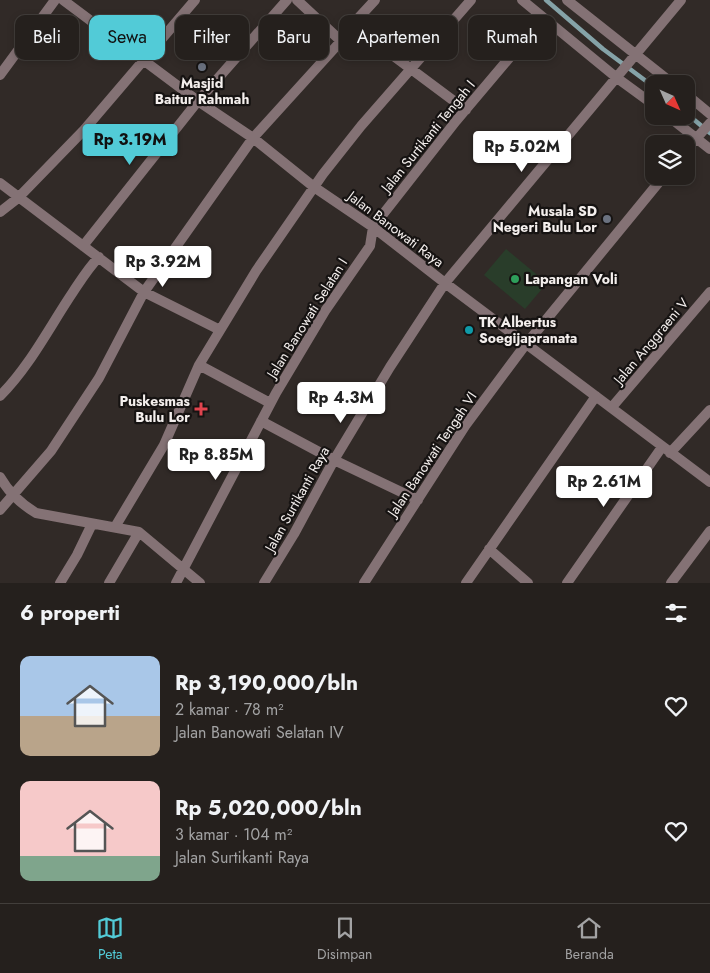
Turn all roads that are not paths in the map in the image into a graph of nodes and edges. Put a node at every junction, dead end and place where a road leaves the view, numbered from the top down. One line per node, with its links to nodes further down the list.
1 (55, 0): 23 (street)
2 (63, 0): 13 (street, Jalan Banowati Raya)
3 (195, 0): 15 (street)
4 (288, 0): 27 (street)
5 (297, 0): 16 (street)
6 (375, 0): 11 (street)
7 (472, 0): 22 (street)
8 (522, 0): 12 (street)
9 (681, 0): 18 (street, Jalan Surtikanti Raya)
10 (570, 1): 18 (street)
11 (361, 15)
12 (540, 15)
13 (89, 20)
14 (556, 28): 25 (street)
15 (165, 35)
16 (339, 39)
17 (339, 43): 34 (street)
18 (635, 56): 24 (street); 25 (street, Jalan Surtikanti Raya)
19 (143, 60): 27 (street, Jalan Banowati Raya); 40 (street)
20 (398, 60): 22 (street)
21 (508, 60): 29 (street, Jalan Surtikanti Tengah I)
22 (411, 69): 29 (street); 39 (street)
23 (0, 75)
24 (661, 75)
25 (619, 76): 26 (street); 45 (street, Jalan Surtikanti Raya)
26 (645, 98)
27 (198, 101): 34 (street, Jalan Banowati Raya); 43 (street)
28 (695, 102): 30 (street)
29 (466, 110): 42 (street, Jalan Surtikanti Tengah I)
30 (710, 114)
31 (710, 123): 33 (street)
32 (682, 125): 33 (street)
33 (698, 135): 35 (street); 36 (street)
34 (253, 138): 39 (street, Jalan Banowati Raya); 46 (street)
35 (695, 139)
36 (710, 149)
37 (0, 184): 40 (street)
38 (657, 185): 49 (street)
39 (314, 187): 42 (street, Jalan Banowati Raya); 48 (street)
40 (18, 198): 41 (street); 43 (street)
41 (0, 212)
42 (373, 227): 45 (street, Jalan Banowati Raya); 53 (street, Jalan Banowati Selatan I)
43 (83, 246): 44 (street)
44 (98, 258): 46 (street); 51 (street)
45 (446, 283): 49 (street, Jalan Banowati Raya); 58 (street, Jalan Surtikanti Raya)
46 (144, 292): 48 (street); 61 (street)
47 (709, 295): 54 (street, Jalan Anggraeni V)
48 (220, 330): 50 (street)
49 (526, 343): 52 (street, Jalan Banowati Raya); 62 (street, Jalan Banowati Tengah VI)
50 (199, 365): 53 (street); 65 (street)
51 (0, 396)
52 (596, 396): 54 (street, Jalan Banowati Raya); 68 (street)
53 (270, 403): 56 (street, Jalan Banowati Selatan I)
54 (612, 407): 57 (street, Jalan Banowati Raya)
55 (710, 410): 57 (street)
56 (261, 421): 58 (street); 69 (street, Jalan Banowati Selatan I)
57 (666, 450): 60 (street, Jalan Banowati Raya); 78 (street)
58 (334, 460): 62 (street); 74 (street, Jalan Surtikanti Raya)
59 (0, 477): 61 (street)
60 (710, 482)
61 (12, 495): 63 (street); 64 (street)
62 (418, 500): 75 (street, Jalan Banowati Tengah VI)
63 (0, 510)
64 (92, 524): 65 (street); 70 (street)
65 (115, 527): 67 (street)
66 (710, 530): 79 (street)
67 (139, 532): 69 (street); 71 (street)
68 (489, 550): 76 (street); 77 (street)
69 (184, 570): 72 (street, Jalan Banowati Selatan I); 73 (street)
70 (60, 583)
71 (109, 583)
72 (176, 583)
73 (200, 583)
74 (264, 583)
75 (364, 583)
76 (466, 583)
77 (528, 583)
78 (567, 583)
79 (671, 583)

